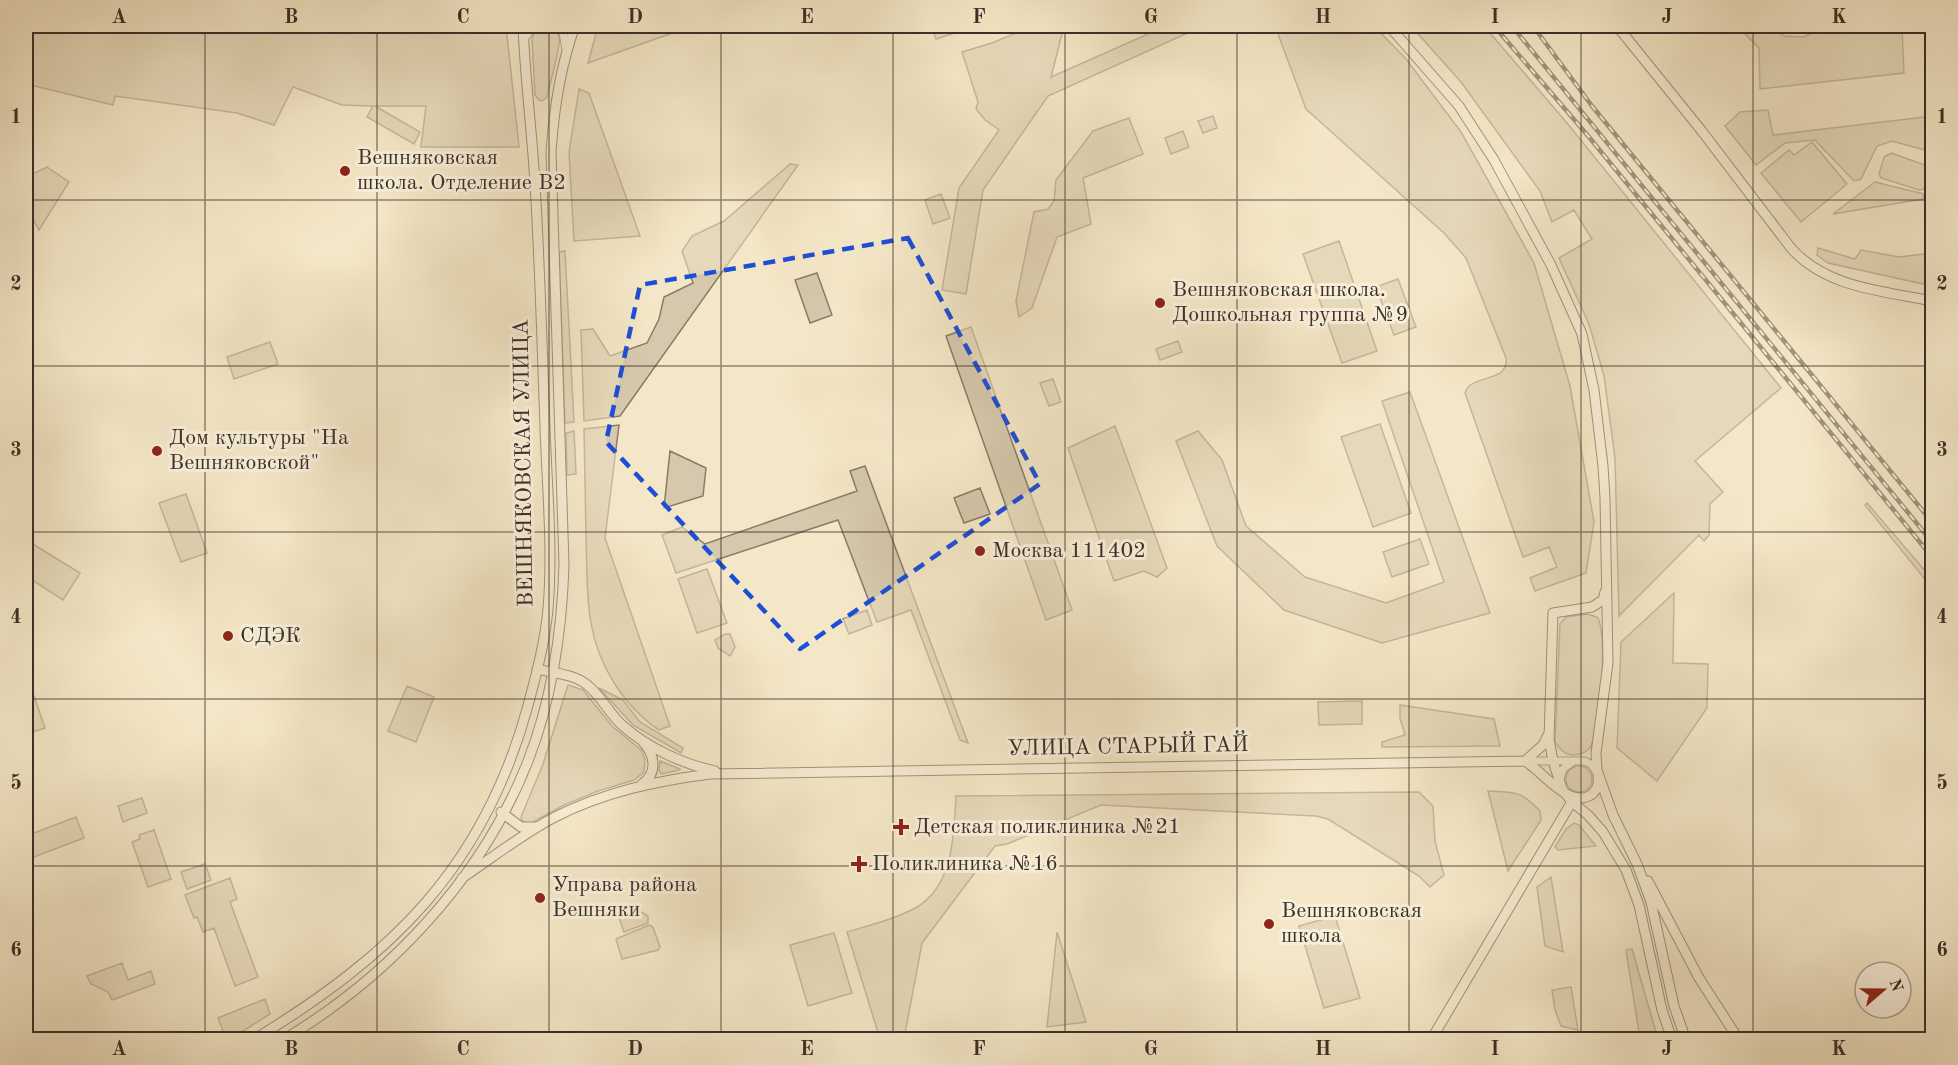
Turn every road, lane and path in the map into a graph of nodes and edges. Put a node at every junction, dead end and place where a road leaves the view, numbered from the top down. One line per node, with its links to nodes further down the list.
1 (522, 26): 7 (main road, ВЕШНЯКОВСКАЯ УЛИЦА)
2 (533, 26): 7 (street)
3 (558, 26): 8 (street)
4 (575, 26): 8 (main road, ВЕШНЯКОВСКАЯ УЛИЦА)
5 (1389, 26): 12 (main road)
6 (1617, 26): 9 (main road)
7 (524, 46): 11 (main road, ВЕШНЯКОВСКАЯ УЛИЦА)
8 (566, 51): 10 (main road, ВЕШНЯКОВСКАЯ УЛИЦА)
9 (1932, 301)
10 (562, 499): 11 (street); 16 (main road, ВЕШНЯКОВСКАЯ УЛИЦА)
11 (547, 500): 15 (main road, ВЕШНЯКОВСКАЯ УЛИЦА)
12 (1607, 579): 13 (main road); 14 (main road)
13 (1587, 607): 14 (main road); 17 (main road)
14 (1608, 626): 23 (main road)
15 (537, 669): 16 (main road, УЛИЦА СТАРЫЙ ГАЙ); 27 (main road, ВЕШНЯКОВСКАЯ УЛИЦА)
16 (552, 673): 18 (main road, УЛИЦА СТАРЫЙ ГАЙ); 28 (main road, ВЕШНЯКОВСКАЯ УЛИЦА)
17 (1550, 731): 20 (main road); 21 (main road)
18 (639, 738): 22 (main road, УЛИЦА СТАРЫЙ ГАЙ); 25 (main road, УЛИЦА СТАРЫЙ ГАЙ)
19 (1580, 760): 21 (street, УЛИЦА СТАРЫЙ ГАЙ); 23 (street); 24 (street)
20 (1525, 761): 21 (street, УЛИЦА СТАРЫЙ ГАЙ); 22 (main road, УЛИЦА СТАРЫЙ ГАЙ); 26 (main road)
21 (1552, 761): 24 (main road)
22 (732, 773): 25 (main road, УЛИЦА СТАРЫЙ ГАЙ)
23 (1598, 776): 26 (main road); 30 (main road)
24 (1560, 784): 26 (main road)
25 (636, 786): 29 (main road, УЛИЦА СТАРЫЙ ГАЙ)
26 (1570, 798): 34 (main road); 35 (main road)
27 (492, 805): 28 (main road); 32 (main road, ВЕШНЯКОВСКАЯ УЛИЦА)
28 (504, 815): 29 (main road); 31 (main road, ВЕШНЯКОВСКАЯ УЛИЦА)
29 (541, 826): 31 (main road, УЛИЦА СТАРЫЙ ГАЙ)
30 (1637, 864): 36 (main road); 37 (main road)
31 (462, 878): 33 (main road, ВЕШНЯКОВСКАЯ УЛИЦА)
32 (253, 1040)
33 (283, 1040)
34 (1431, 1040)
35 (1672, 1040)
36 (1686, 1040)
37 (1739, 1040)

